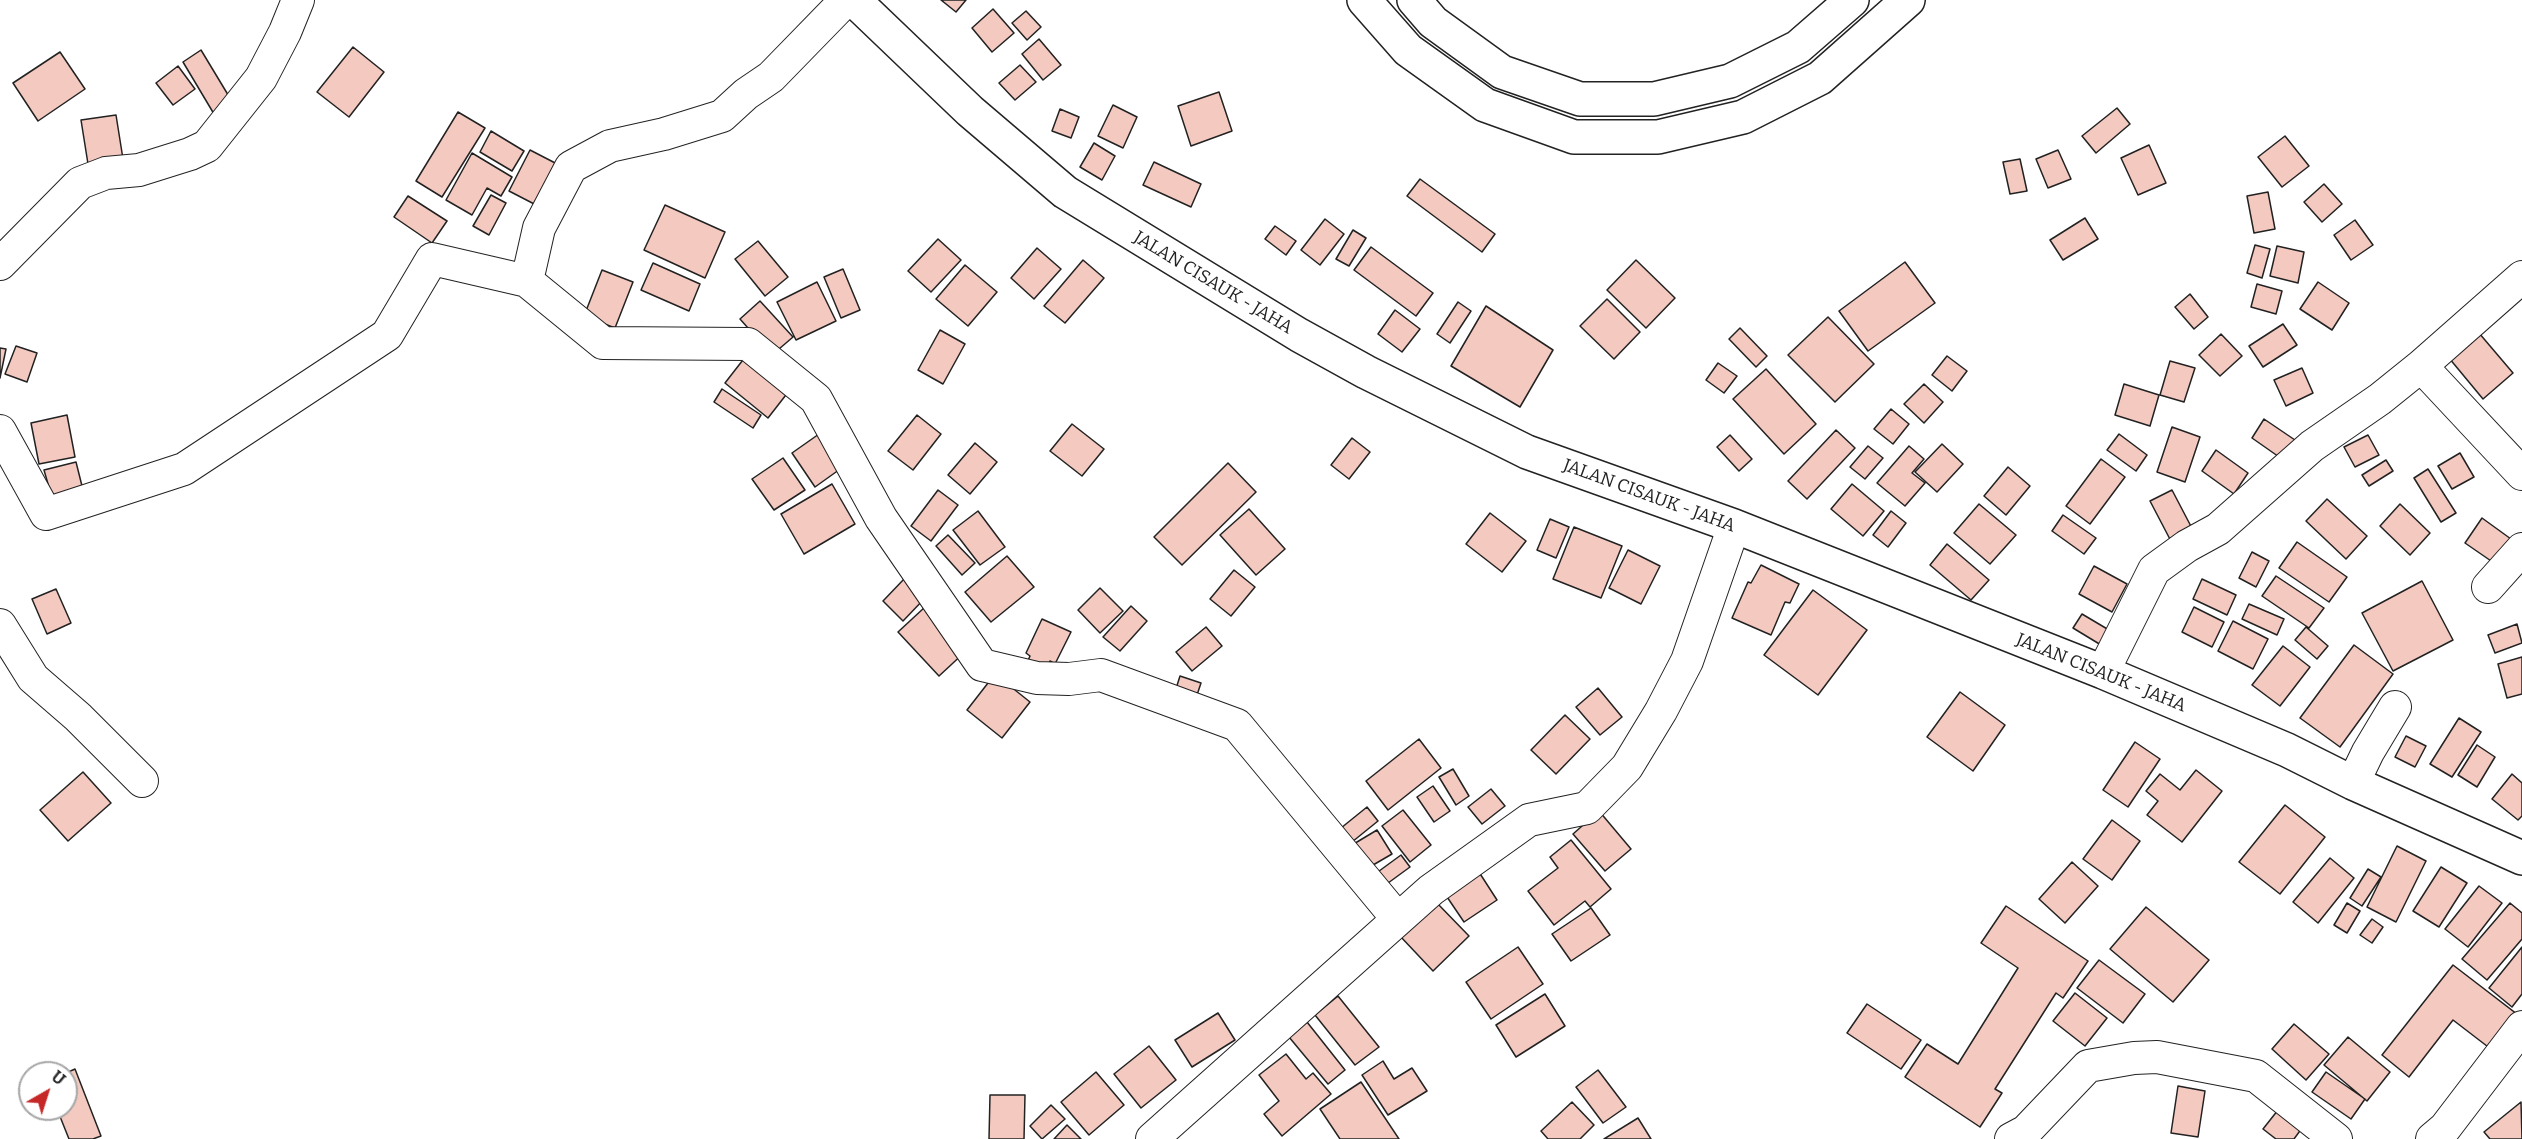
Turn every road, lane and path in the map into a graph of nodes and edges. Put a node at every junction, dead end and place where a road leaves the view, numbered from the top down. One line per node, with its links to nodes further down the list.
1 (298, 0): 8 (street)
2 (846, 0): 10 (street)
3 (854, 0): 14 (main road, JALAN CISAUK - JAHA)
4 (1364, 0): 7 (main road)
5 (1414, 0): 6 (main road)
6 (1852, 0)
7 (1908, 0)
8 (0, 264)
9 (2522, 277): 11 (street)
10 (527, 281): 12 (street); 23 (street)
11 (2421, 366): 13 (street); 18 (street)
12 (0, 430)
13 (2522, 474)
14 (1734, 526): 18 (main road, JALAN CISAUK - JAHA); 23 (street)
15 (2522, 549): 16 (street)
16 (2488, 587)
17 (0, 625): 20 (street)
18 (2103, 672): 21 (main road, JALAN CISAUK - JAHA)
19 (2395, 707): 21 (street)
20 (142, 781)
21 (2353, 783): 22 (main road, JALAN CISAUK - JAHA)
22 (2522, 858)
23 (1397, 918): 26 (street)
24 (2522, 1027): 28 (street)
25 (2022, 1136): 27 (street)
26 (1152, 1139)
27 (2336, 1139)
28 (2432, 1139)

